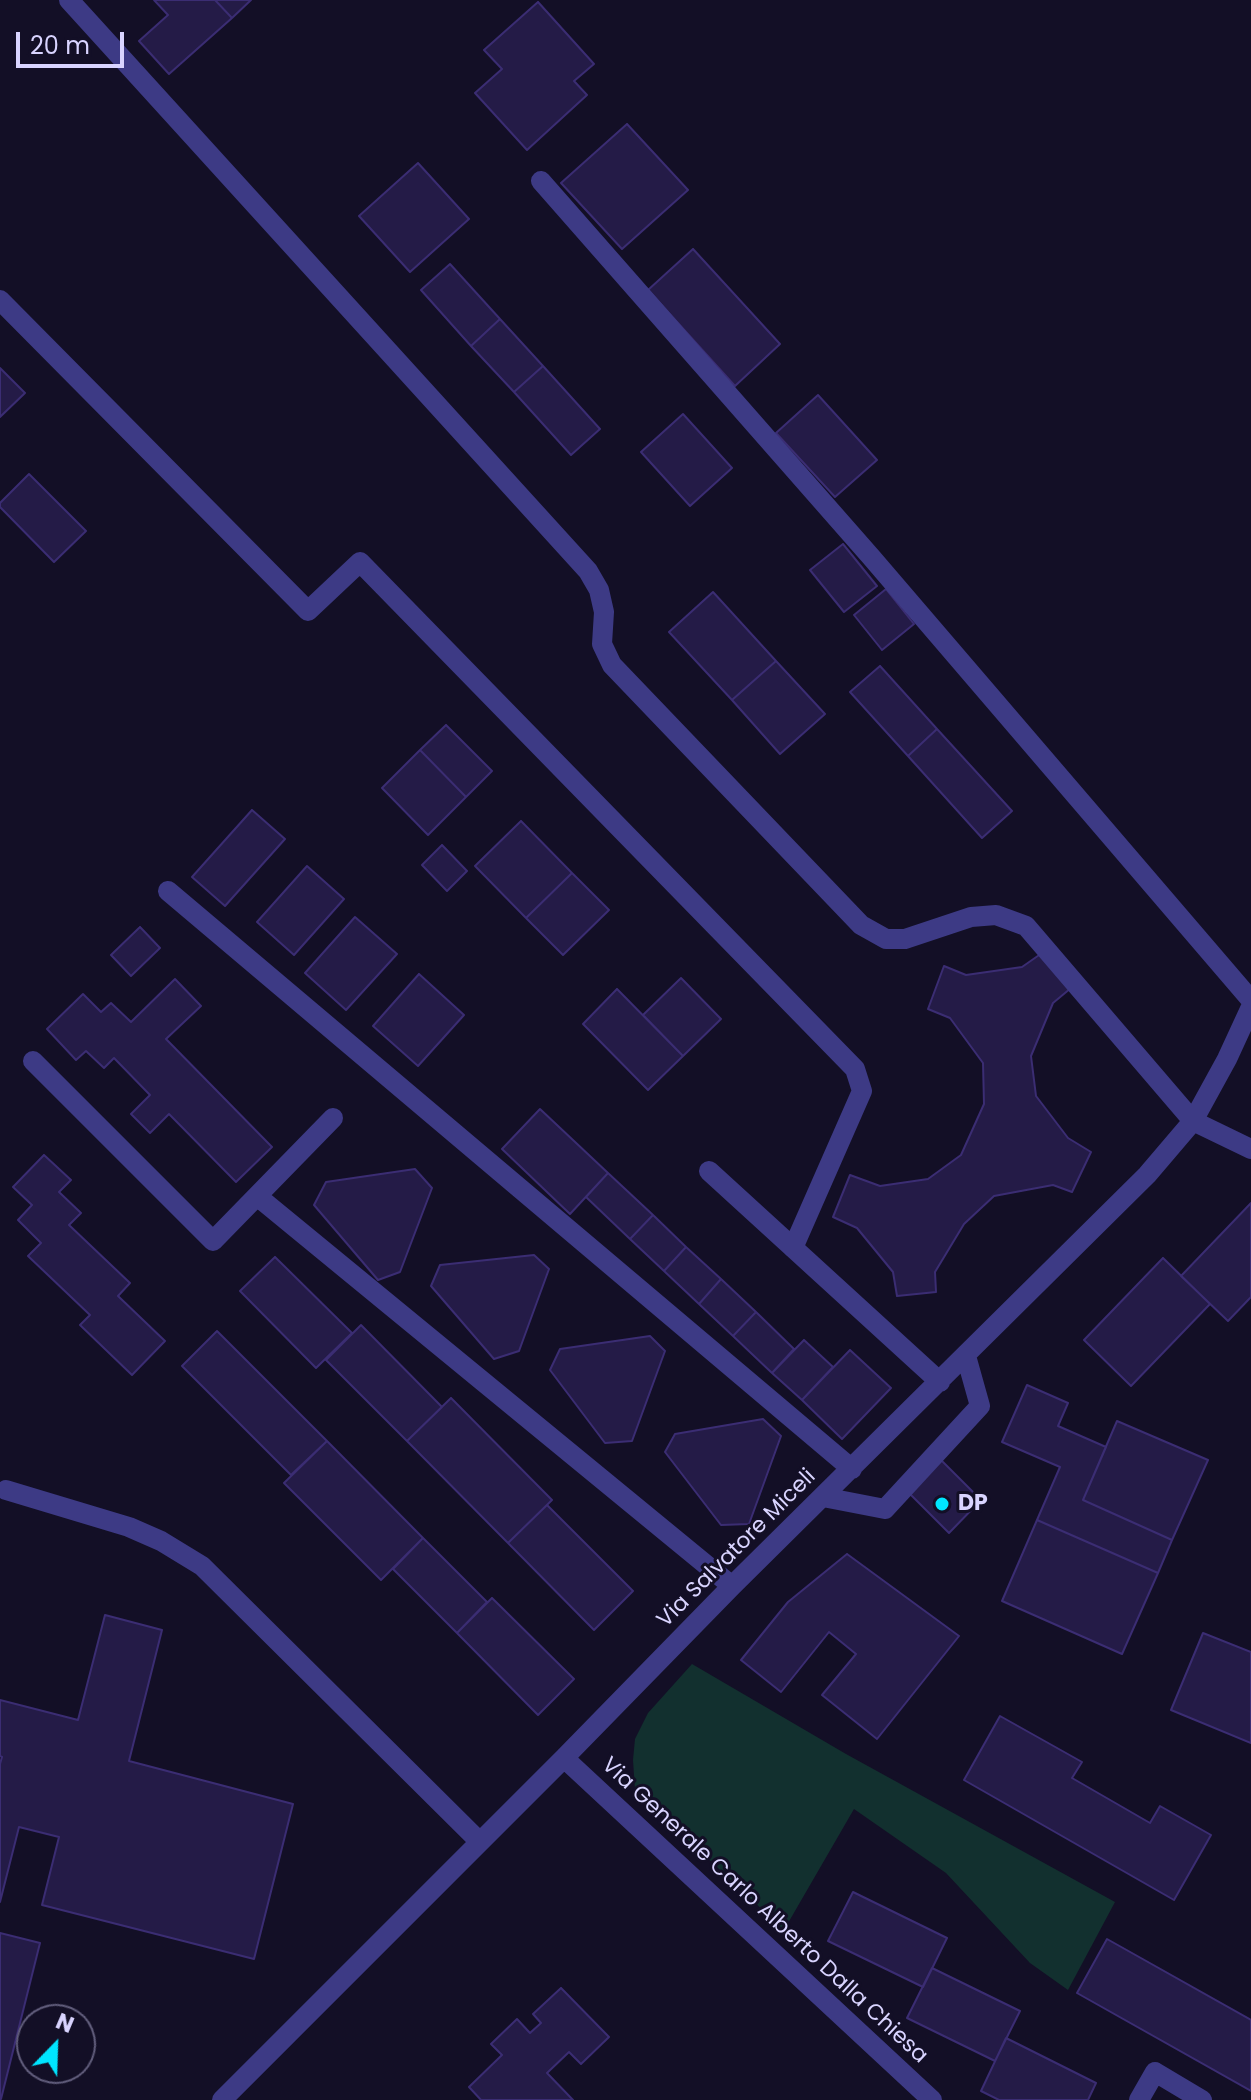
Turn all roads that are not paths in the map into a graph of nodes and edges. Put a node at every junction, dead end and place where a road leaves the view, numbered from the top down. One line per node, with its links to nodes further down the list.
1 (69, 0): 9 (street)
2 (541, 181): 5 (street)
3 (0, 300): 13 (street)
4 (168, 891): 16 (street)
5 (1251, 1000)
6 (1251, 1007): 9 (street, Via Salvatore Miceli)
7 (33, 1061): 12 (street)
8 (333, 1118): 12 (street)
9 (1193, 1121): 10 (street); 14 (street, Via Salvatore Miceli)
10 (1251, 1149)
11 (709, 1171): 13 (street)
12 (257, 1196): 19 (street)
13 (793, 1248): 15 (street)
14 (966, 1356): 15 (street, Via Salvatore Miceli); 18 (street)
15 (940, 1382): 16 (street, Via Salvatore Miceli)
16 (852, 1469): 18 (street, Via Salvatore Miceli)
17 (6, 1490): 21 (street)
18 (823, 1497): 19 (street, Via Salvatore Miceli)
19 (732, 1586): 20 (street, Via Salvatore Miceli)
20 (564, 1758): 21 (street, Via Salvatore Miceli); 23 (street, Via Generale Carlo Alberto Dalla Chiesa)
21 (480, 1842): 22 (street, Via Salvatore Miceli)
22 (222, 2100)
23 (932, 2100)
24 (1139, 2100): 25 (street)
25 (1202, 2100)

